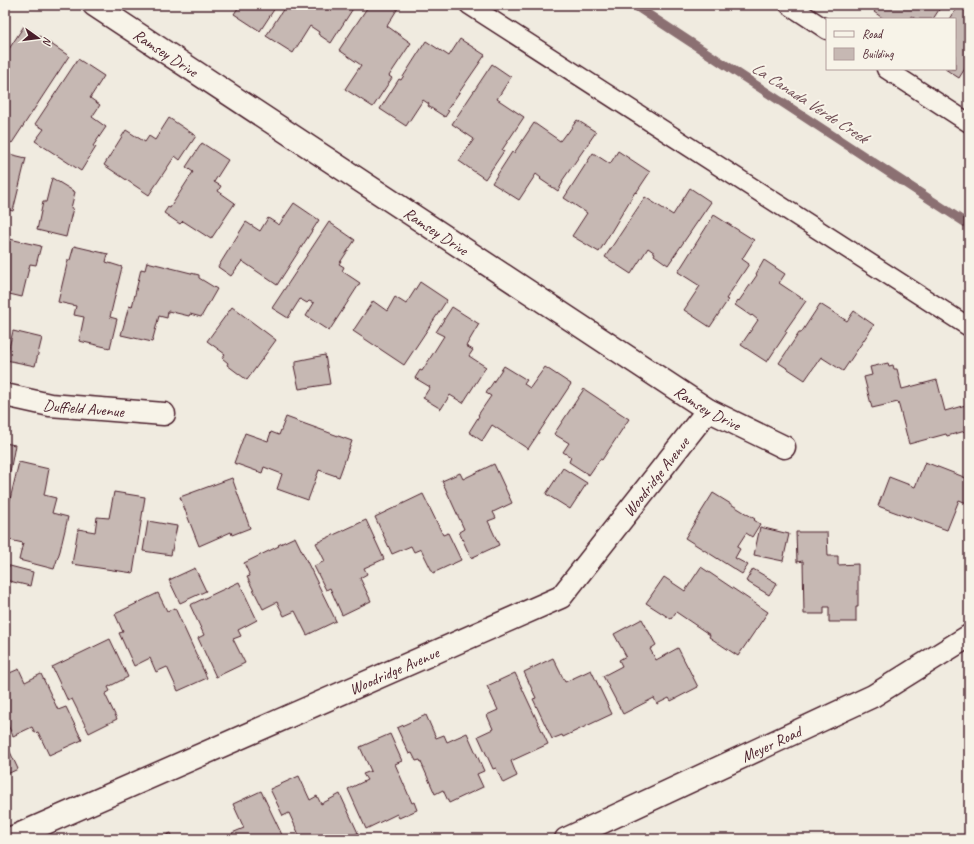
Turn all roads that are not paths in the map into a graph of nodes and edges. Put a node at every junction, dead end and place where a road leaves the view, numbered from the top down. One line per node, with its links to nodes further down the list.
1 (94, 5): 9 (street, Ramsey Drive)
2 (469, 5): 7 (lane)
3 (788, 5): 4 (lane)
4 (826, 29)
5 (888, 70): 6 (lane)
6 (969, 123)
7 (969, 327)
8 (5, 395): 10 (street, Duffield Avenue)
9 (708, 410): 11 (street, Ramsey Drive); 13 (street, Woodridge Avenue)
10 (164, 414)
11 (784, 447)
12 (969, 636): 14 (street, Meyer Road)
13 (9, 839)
14 (566, 839)

